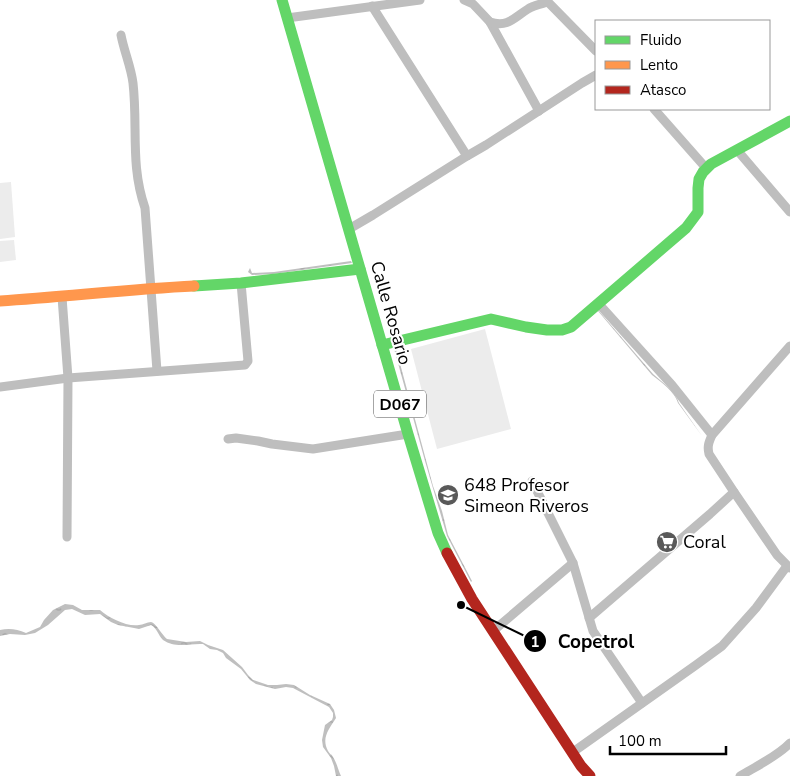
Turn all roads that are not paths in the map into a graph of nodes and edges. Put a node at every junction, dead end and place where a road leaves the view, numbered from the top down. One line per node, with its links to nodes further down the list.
1 (282, 0): 5 (street, Calle Rosario / D067)
2 (420, 0): 4 (street)
3 (464, 0): 6 (street)
4 (372, 6): 5 (street); 14 (street)
5 (287, 18): 17 (street, Calle Rosario / D067)
6 (490, 22): 8 (street); 11 (street)
7 (121, 35): 20 (street)
8 (595, 50)
9 (595, 76): 11 (street)
10 (655, 110): 15 (street)
11 (539, 111): 14 (street)
12 (790, 122): 13 (street)
13 (737, 150): 15 (street); 16 (street)
14 (467, 156): 17 (street)
15 (706, 168): 23 (street)
16 (790, 212)
17 (349, 229): 18 (street, Calle Rosario / D067)
18 (360, 269): 19 (street); 24 (street, Calle Rosario / D067)
19 (241, 283): 20 (street); 26 (street)
20 (150, 288): 21 (street); 26 (street)
21 (62, 296): 22 (street); 27 (street)
22 (0, 301)
23 (598, 303): 24 (street); 30 (street)
24 (382, 345): 29 (street, Calle Rosario / D067)
25 (790, 346): 30 (street)
26 (156, 372): 27 (street)
27 (68, 378): 28 (street); 34 (street)
28 (0, 387)
29 (408, 434): 31 (street); 38 (street, Calle Rosario / D067)
30 (712, 436): 33 (street)
31 (228, 439)
32 (532, 481): 35 (street)
33 (734, 492): 36 (street); 37 (street)
34 (67, 538)
35 (574, 563): 37 (street); 38 (street)
36 (788, 567): 39 (street)
37 (588, 618): 39 (street)
38 (492, 631): 41 (street, Calle Rosario / D067)
39 (642, 703): 41 (street)
40 (789, 747): 44 (street)
41 (573, 752): 42 (street, Calle Rosario / D067)
42 (579, 771): 43 (street, Calle Rosario / D067)
43 (590, 776)
44 (740, 776)

